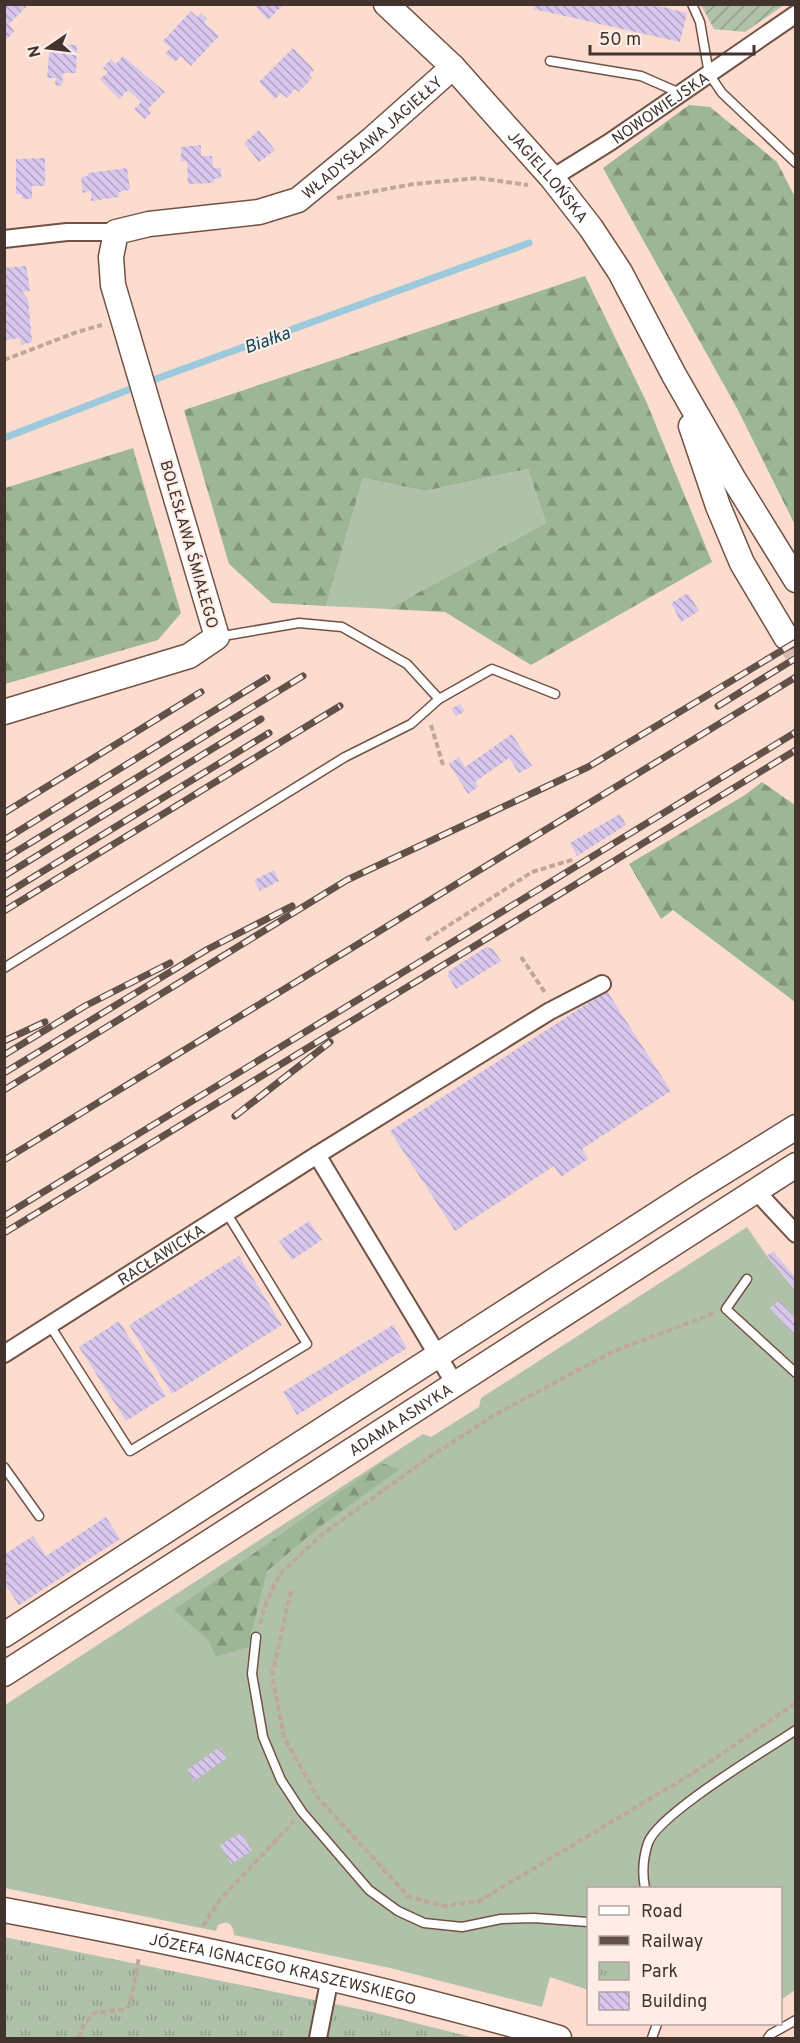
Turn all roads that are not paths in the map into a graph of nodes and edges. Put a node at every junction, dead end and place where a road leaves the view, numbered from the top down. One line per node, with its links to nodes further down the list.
1 (386, 4): 5 (street, JAGIELLOŃSKA)
2 (692, 4): 6 (lane)
3 (795, 14): 6 (street, NOWOWIEJSKA)
4 (550, 61): 7 (lane)
5 (453, 67): 9 (street, JAGIELLOŃSKA); 10 (street, WŁADYSŁAWA JAGIEŁŁY)
6 (709, 74): 7 (street, NOWOWIEJSKA); 8 (lane)
7 (680, 93): 9 (street, NOWOWIEJSKA)
8 (795, 163)
9 (552, 178): 12 (street, JAGIELLOŃSKA)
10 (116, 232): 11 (street, WŁADYSŁAWA JAGIEŁŁY); 14 (street, BOLESŁAWA ŚMIAŁEGO)
11 (4, 239)
12 (674, 375): 13 (street, JAGIELLOŃSKA); 15 (street, JAGIELLOŃSKA)
13 (795, 580)
14 (217, 637): 17 (lane); 18 (street, BOLESŁAWA ŚMIAŁEGO)
15 (786, 637)
16 (555, 694): 17 (lane)
17 (439, 699): 19 (lane)
18 (4, 712)
19 (4, 968)
20 (602, 984): 22 (street, RACŁAWICKA)
21 (795, 1127): 30 (street, ADAMA ASNYKA)
22 (317, 1155): 25 (street, RACŁAWICKA); 30 (street)
23 (795, 1165): 24 (street, ADAMA ASNYKA)
24 (756, 1191): 26 (street); 32 (street, ADAMA ASNYKA)
25 (226, 1212): 28 (street, RACŁAWICKA); 28 (lane)
26 (795, 1234)
27 (747, 1279): 31 (lane)
28 (50, 1324): 29 (street, RACŁAWICKA)
29 (4, 1354)
30 (438, 1356): 32 (street); 35 (street, ADAMA ASNYKA)
31 (795, 1373)
32 (455, 1384): 37 (street, ADAMA ASNYKA)
33 (4, 1467): 34 (lane)
34 (39, 1516)
35 (4, 1635)
36 (256, 1637): 41 (lane)
37 (4, 1674)
38 (795, 1730): 39 (lane)
39 (645, 1887)
40 (4, 1910): 42 (street, JÓZEFA IGNACEGO KRASZEWSKIEGO)
41 (587, 1922)
42 (330, 1977): 44 (street); 45 (street, JÓZEFA IGNACEGO KRASZEWSKIEGO)
43 (795, 2020): 46 (lane)
44 (318, 2038)
45 (560, 2038)
46 (768, 2038)

